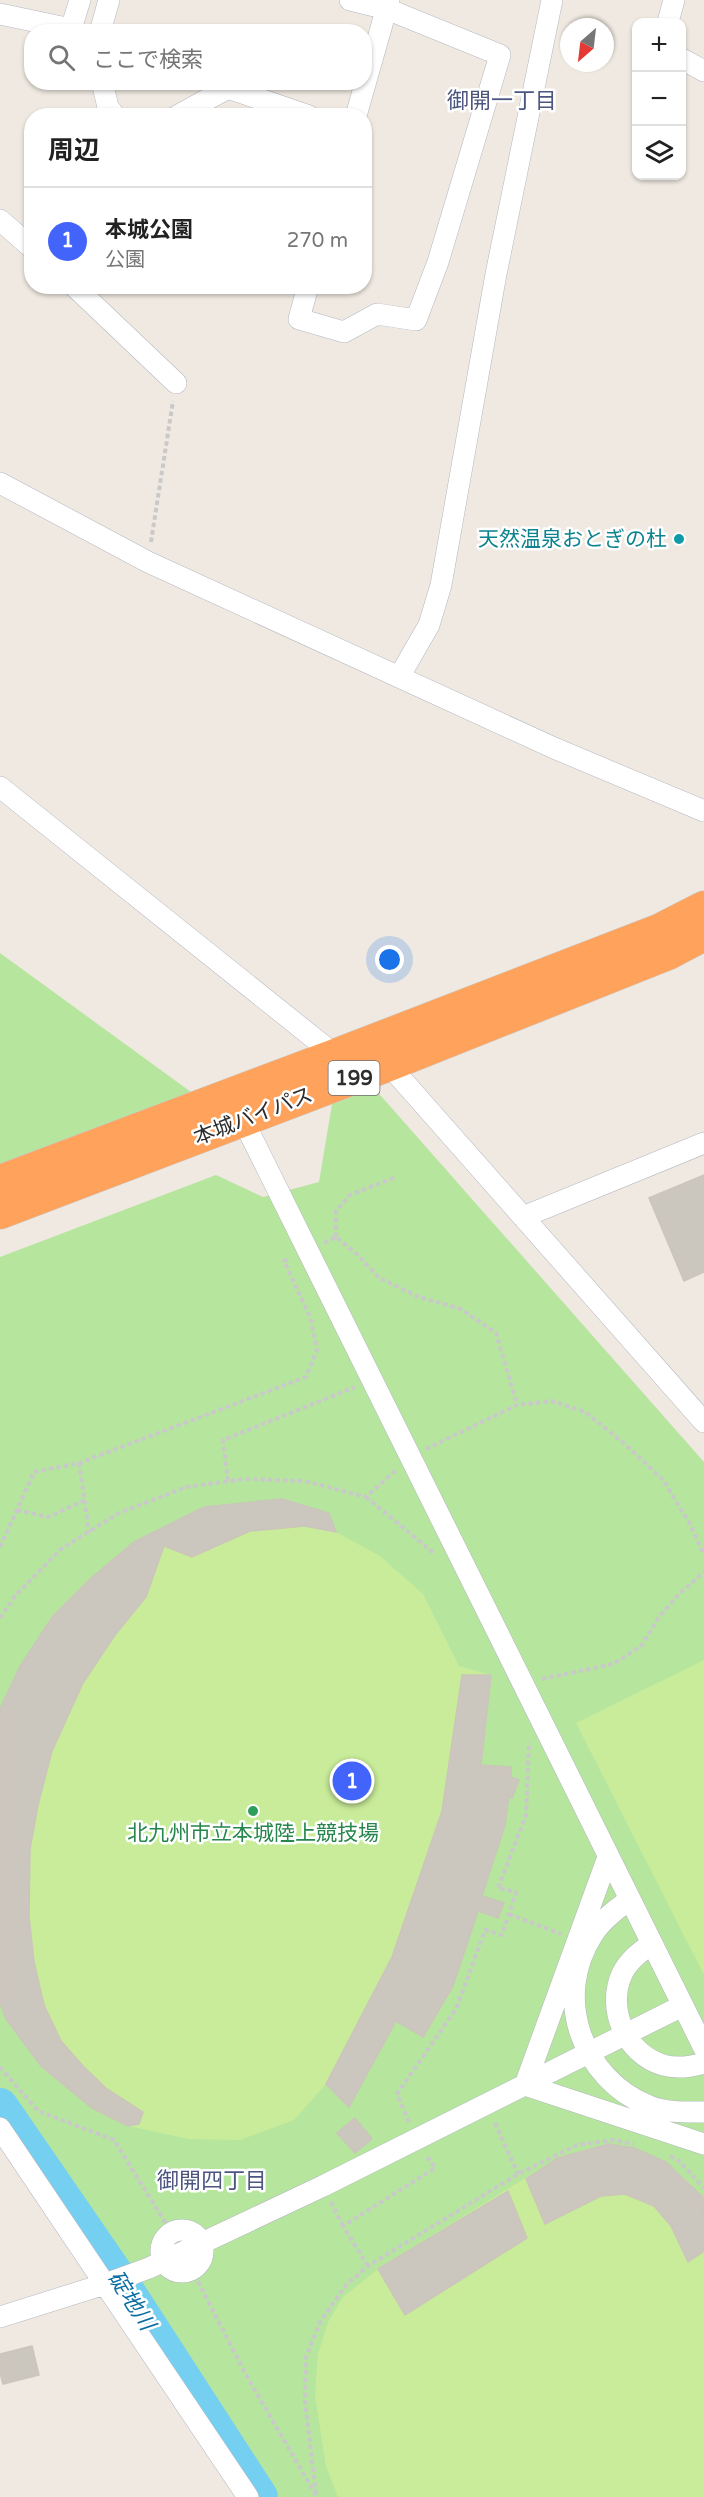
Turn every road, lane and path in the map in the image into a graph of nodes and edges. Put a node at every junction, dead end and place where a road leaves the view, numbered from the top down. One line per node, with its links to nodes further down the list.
1 (80, 0): 10 (street)
2 (109, 0): 11 (street)
3 (350, 0): 6 (street)
4 (552, 0): 30 (street)
5 (674, 0): 8 (street)
6 (388, 5): 12 (street); 26 (street)
7 (0, 14): 9 (street)
8 (669, 18)
9 (47, 24)
10 (73, 24)
11 (102, 24)
12 (372, 60)
13 (686, 61): 14 (street)
14 (704, 70)
15 (104, 90): 19 (street)
16 (224, 90): 20 (street)
17 (234, 90): 21 (street)
18 (363, 90): 22 (street)
19 (109, 108)
20 (192, 108)
21 (286, 108)
22 (358, 108)
23 (0, 220): 24 (street)
24 (24, 241)
25 (82, 294): 27 (street)
26 (306, 294)
27 (176, 383): 29 (path)
28 (0, 483): 29 (street)
29 (148, 562): 30 (street)
30 (399, 677): 32 (street)
31 (0, 786): 35 (street)
32 (704, 811)
33 (704, 908): 35 (highway, 本城バイパス / 199)
34 (704, 935): 36 (highway, 本城バイパス / 199)
35 (336, 1055): 40 (highway, 本城バイパス / 199)
36 (389, 1065): 37 (highway, 本城バイパス / 199); 42 (street)
37 (243, 1120): 41 (highway, 本城バイパス / 199); 44 (street)
38 (704, 1143): 42 (street)
39 (396, 1177): 43 (path)
40 (0, 1181)
41 (0, 1213)
42 (523, 1217): 47 (street)
43 (336, 1237): 44 (path); 46 (path)
44 (308, 1250): 45 (street); 49 (path)
45 (372, 1380): 48 (street); 50 (path)
46 (517, 1405): 48 (path); 56 (path)
47 (702, 1416)
48 (411, 1457): 51 (path); 60 (street)
49 (79, 1463): 52 (path); 53 (path)
50 (228, 1481): 51 (path); 54 (path)
51 (366, 1497): 57 (path)
52 (85, 1500): 53 (path); 54 (path)
53 (17, 1510): 55 (path)
54 (89, 1532): 59 (path)
55 (0, 1547)
56 (704, 1555)
57 (439, 1558)
58 (704, 1572): 60 (path)
59 (0, 1618)
60 (522, 1682): 61 (street)
61 (531, 1702): 62 (street); 64 (path)
62 (608, 1857): 63 (street); 65 (street)
63 (629, 1900): 66 (street); 70 (street)
64 (509, 1914): 65 (path); 76 (path)
65 (578, 1940): 72 (street)
66 (651, 1944): 67 (street); 68 (street)
67 (682, 2006): 68 (street); 69 (street)
68 (625, 2035): 70 (street); 71 (street)
69 (704, 2048)
70 (587, 2053): 72 (street); 74 (street)
71 (704, 2063)
72 (525, 2085): 73 (street); 78 (street)
73 (486, 2104): 76 (street); 80 (path)
74 (704, 2112)
75 (0, 2128): 83 (street)
76 (416, 2140): 82 (path); 83 (street)
77 (636, 2144): 80 (path)
78 (704, 2144)
79 (667, 2155): 81 (path)
80 (518, 2174): 82 (path)
81 (704, 2188)
82 (368, 2266): 85 (path)
83 (105, 2284): 84 (street); 86 (street)
84 (0, 2317)
85 (316, 2494)
86 (248, 2497)

